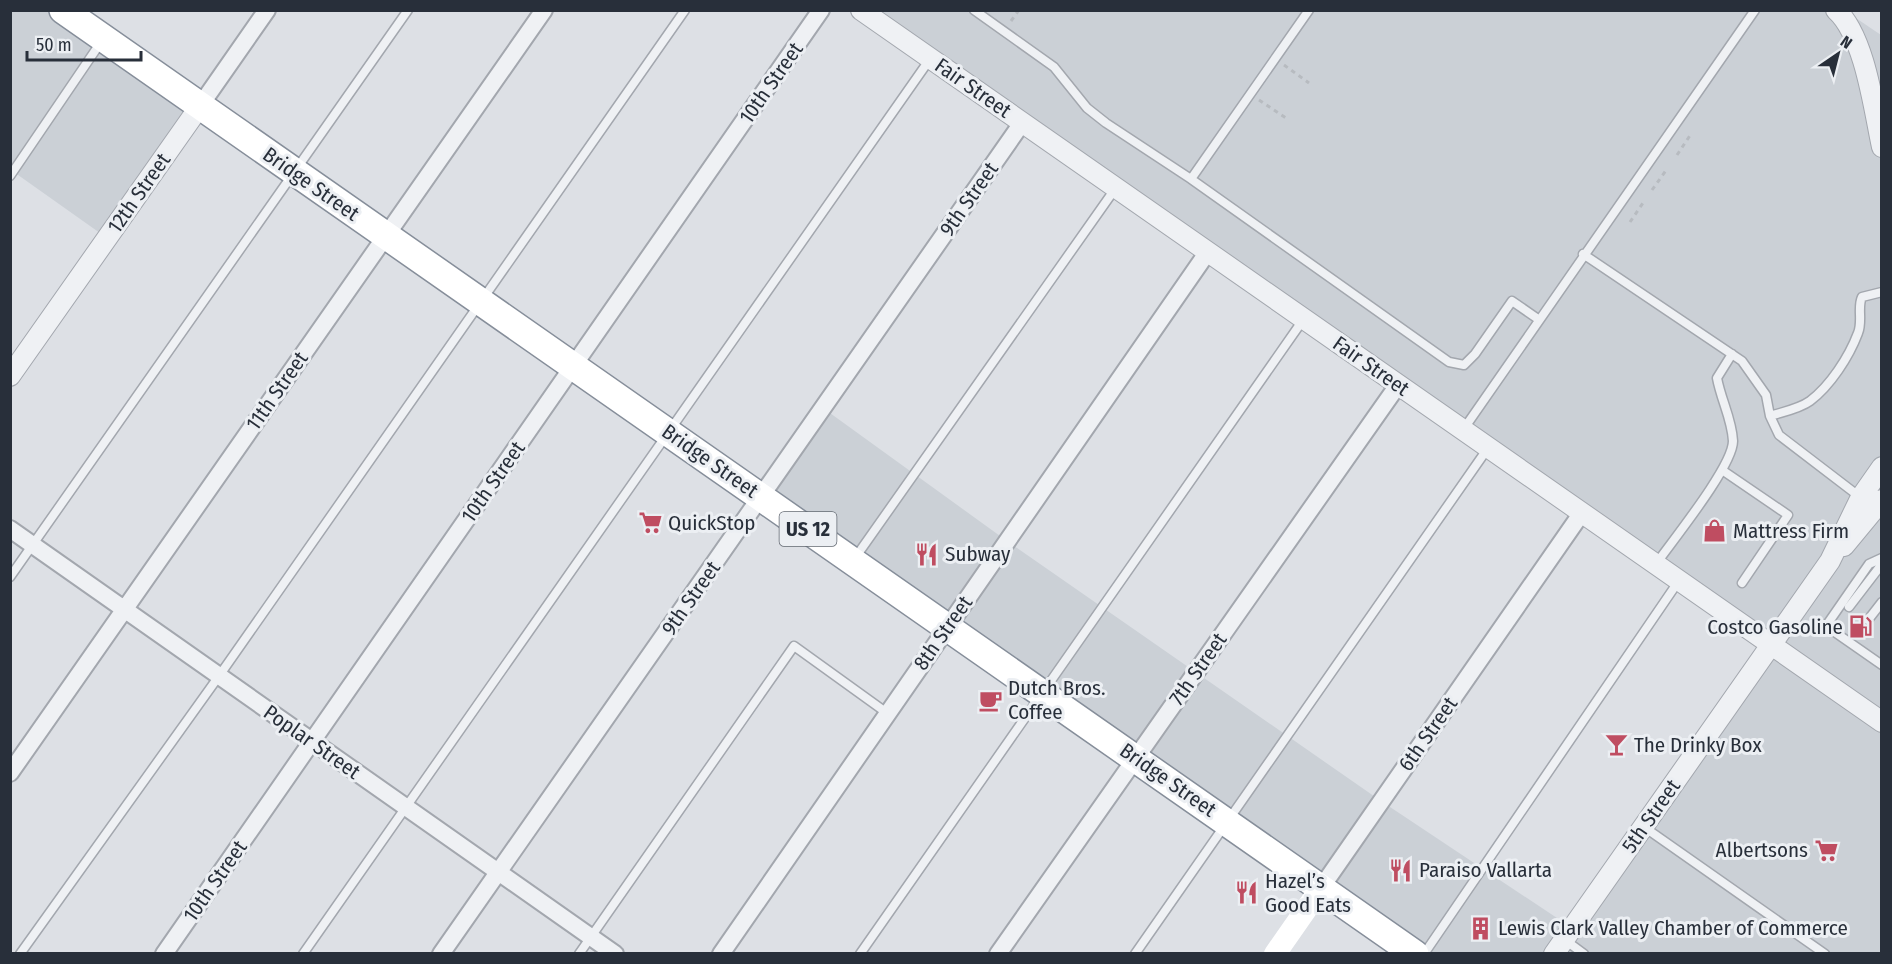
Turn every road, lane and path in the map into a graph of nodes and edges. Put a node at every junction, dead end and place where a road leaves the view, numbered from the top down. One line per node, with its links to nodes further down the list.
1 (63, 10): 14 (highway, Bridge Street / US 12)
2 (267, 10): 19 (street, 12th Street)
3 (408, 10): 26 (lane)
4 (544, 10): 33 (street, 11th Street)
5 (685, 10): 37 (lane)
6 (821, 10): 41 (street, 10th Street)
7 (861, 10): 15 (street, Fair Street)
8 (974, 10): 28 (lane)
9 (1019, 10): 13 (path)
10 (1309, 10): 28 (lane)
11 (1755, 10): 35 (lane)
12 (1836, 10): 23 (street)
13 (1011, 21)
14 (104, 39): 19 (highway, Bridge Street / US 12); 27 (lane)
15 (930, 59): 21 (street, Fair Street); 46 (lane)
16 (1284, 65): 17 (path)
17 (1309, 83)
18 (1259, 100): 20 (path)
19 (200, 106): 26 (highway, Bridge Street / US 12); 42 (street, 12th Street)
20 (1286, 118)
21 (1022, 123): 29 (street, Fair Street); 50 (street, 9th Street)
22 (1691, 135): 24 (path)
23 (1881, 147)
24 (1677, 155)
25 (1667, 169): 30 (path)
26 (294, 172): 33 (highway, Bridge Street / US 12); 54 (lane)
27 (10, 176)
28 (1191, 179): 38 (lane)
29 (1115, 188): 34 (street, Fair Street); 56 (lane)
30 (1653, 190)
31 (1645, 200): 32 (path)
32 (1630, 222)
33 (386, 236): 37 (highway, Bridge Street / US 12); 64 (street, 11th Street)
34 (1207, 253): 39 (street, Fair Street); 66 (street, 8th Street)
35 (1583, 254): 38 (lane); 40 (lane)
36 (1881, 292): 44 (lane)
37 (482, 303): 41 (highway, Bridge Street / US 12); 69 (lane)
38 (1538, 319): 45 (lane)
39 (1303, 320): 43 (street, Fair Street); 70 (lane)
40 (1732, 354): 44 (lane); 49 (lane)
41 (574, 367): 46 (highway, Bridge Street / US 12); 73 (street, 10th Street)
42 (10, 376)
43 (1398, 385): 45 (street, Fair Street); 74 (street, 7th Street)
44 (1770, 416): 51 (lane)
45 (1462, 431): 47 (street, Fair Street)
46 (669, 433): 50 (highway, Bridge Street / US 12); 76 (lane)
47 (1488, 448): 52 (street, Fair Street); 77 (lane)
48 (1881, 467): 51 (street, 5th Street)
49 (1722, 470): 58 (lane); 61 (lane)
50 (761, 497): 56 (highway, Bridge Street / US 12); 79 (street, 9th Street)
51 (1875, 503): 67 (street, 5th Street)
52 (1581, 514): 58 (street, Fair Street); 80 (street, 6th Street)
53 (10, 529): 54 (street, Poplar Street)
54 (33, 544): 59 (lane); 64 (street, Poplar Street)
55 (1881, 558): 68 (lane)
56 (853, 561): 66 (highway, Bridge Street / US 12)
57 (1881, 564): 63 (lane)
58 (1655, 566): 60 (street, Fair Street)
59 (10, 577)
60 (1678, 582): 67 (street, Fair Street); 95 (lane)
61 (1742, 583)
62 (1881, 602): 65 (lane)
63 (1849, 607)
64 (125, 609): 69 (street, Poplar Street); 75 (street, 11th Street)
65 (1868, 620)
66 (947, 627): 70 (highway, Bridge Street / US 12); 71 (street, 8th Street)
67 (1772, 644): 72 (street, Fair Street); 78 (street, 5th Street)
68 (1881, 665)
69 (219, 676): 73 (street, Poplar Street); 83 (lane)
70 (1042, 693): 74 (highway, Bridge Street / US 12); 90 (lane)
71 (887, 713): 81 (lane); 89 (street, 8th Street)
72 (1881, 722)
73 (312, 742): 76 (street, Poplar Street); 84 (street, 10th Street)
74 (1136, 758): 77 (highway, Bridge Street / US 12); 91 (street, 7th Street)
75 (10, 773)
76 (406, 807): 79 (street, Poplar Street); 85 (lane)
77 (1227, 822): 80 (highway, Bridge Street / US 12); 92 (lane)
78 (1644, 826): 82 (street, 5th Street); 97 (lane)
79 (498, 872): 81 (street, Poplar Street); 86 (street, 9th Street)
80 (1321, 888): 93 (main road, 6th Street); 94 (highway, Bridge Street / US 12)
81 (591, 937): 87 (lane); 88 (street, Poplar Street)
82 (1559, 947): 96 (lane)
83 (20, 954)
84 (164, 954)
85 (303, 954)
86 (441, 954)
87 (579, 954)
88 (615, 954)
89 (721, 954)
90 (860, 954)
91 (998, 954)
92 (1135, 954)
93 (1275, 954)
94 (1415, 954)
95 (1424, 954)
96 (1584, 954)
97 (1825, 954)

